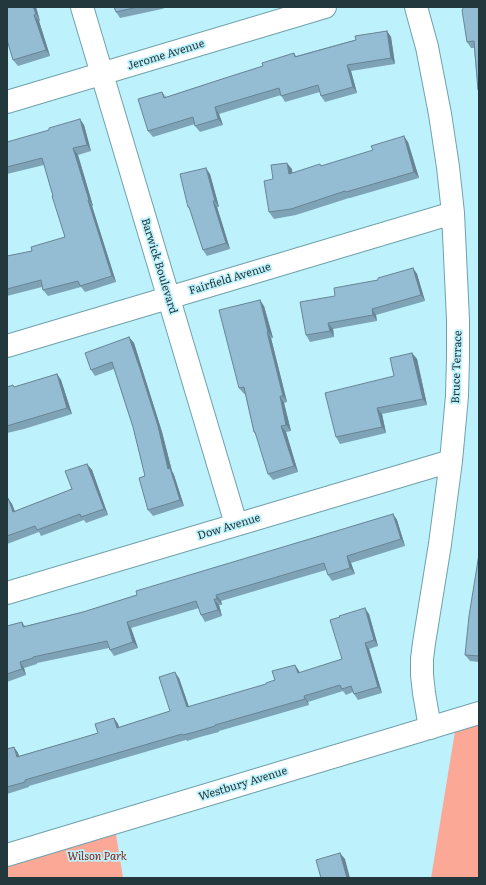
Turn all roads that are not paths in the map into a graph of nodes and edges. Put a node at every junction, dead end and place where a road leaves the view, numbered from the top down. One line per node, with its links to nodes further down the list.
1 (82, 7): 4 (street, Barwick Boulevard)
2 (325, 7): 4 (street, Jerome Avenue)
3 (416, 7): 6 (street, Bruce Terrace)
4 (102, 74): 5 (street, Jerome Avenue); 7 (street, Barwick Boulevard)
5 (7, 102)
6 (453, 213): 7 (street, Fairfield Avenue); 9 (street, Bruce Terrace)
7 (169, 298): 8 (street, Fairfield Avenue); 10 (street, Barwick Boulevard)
8 (7, 346)
9 (451, 460): 10 (street, Dow Avenue); 13 (street, Bruce Terrace)
10 (236, 524): 11 (street, Dow Avenue)
11 (7, 593)
12 (479, 713): 13 (street, Westbury Avenue)
13 (430, 728): 14 (street, Westbury Avenue)
14 (7, 855)

